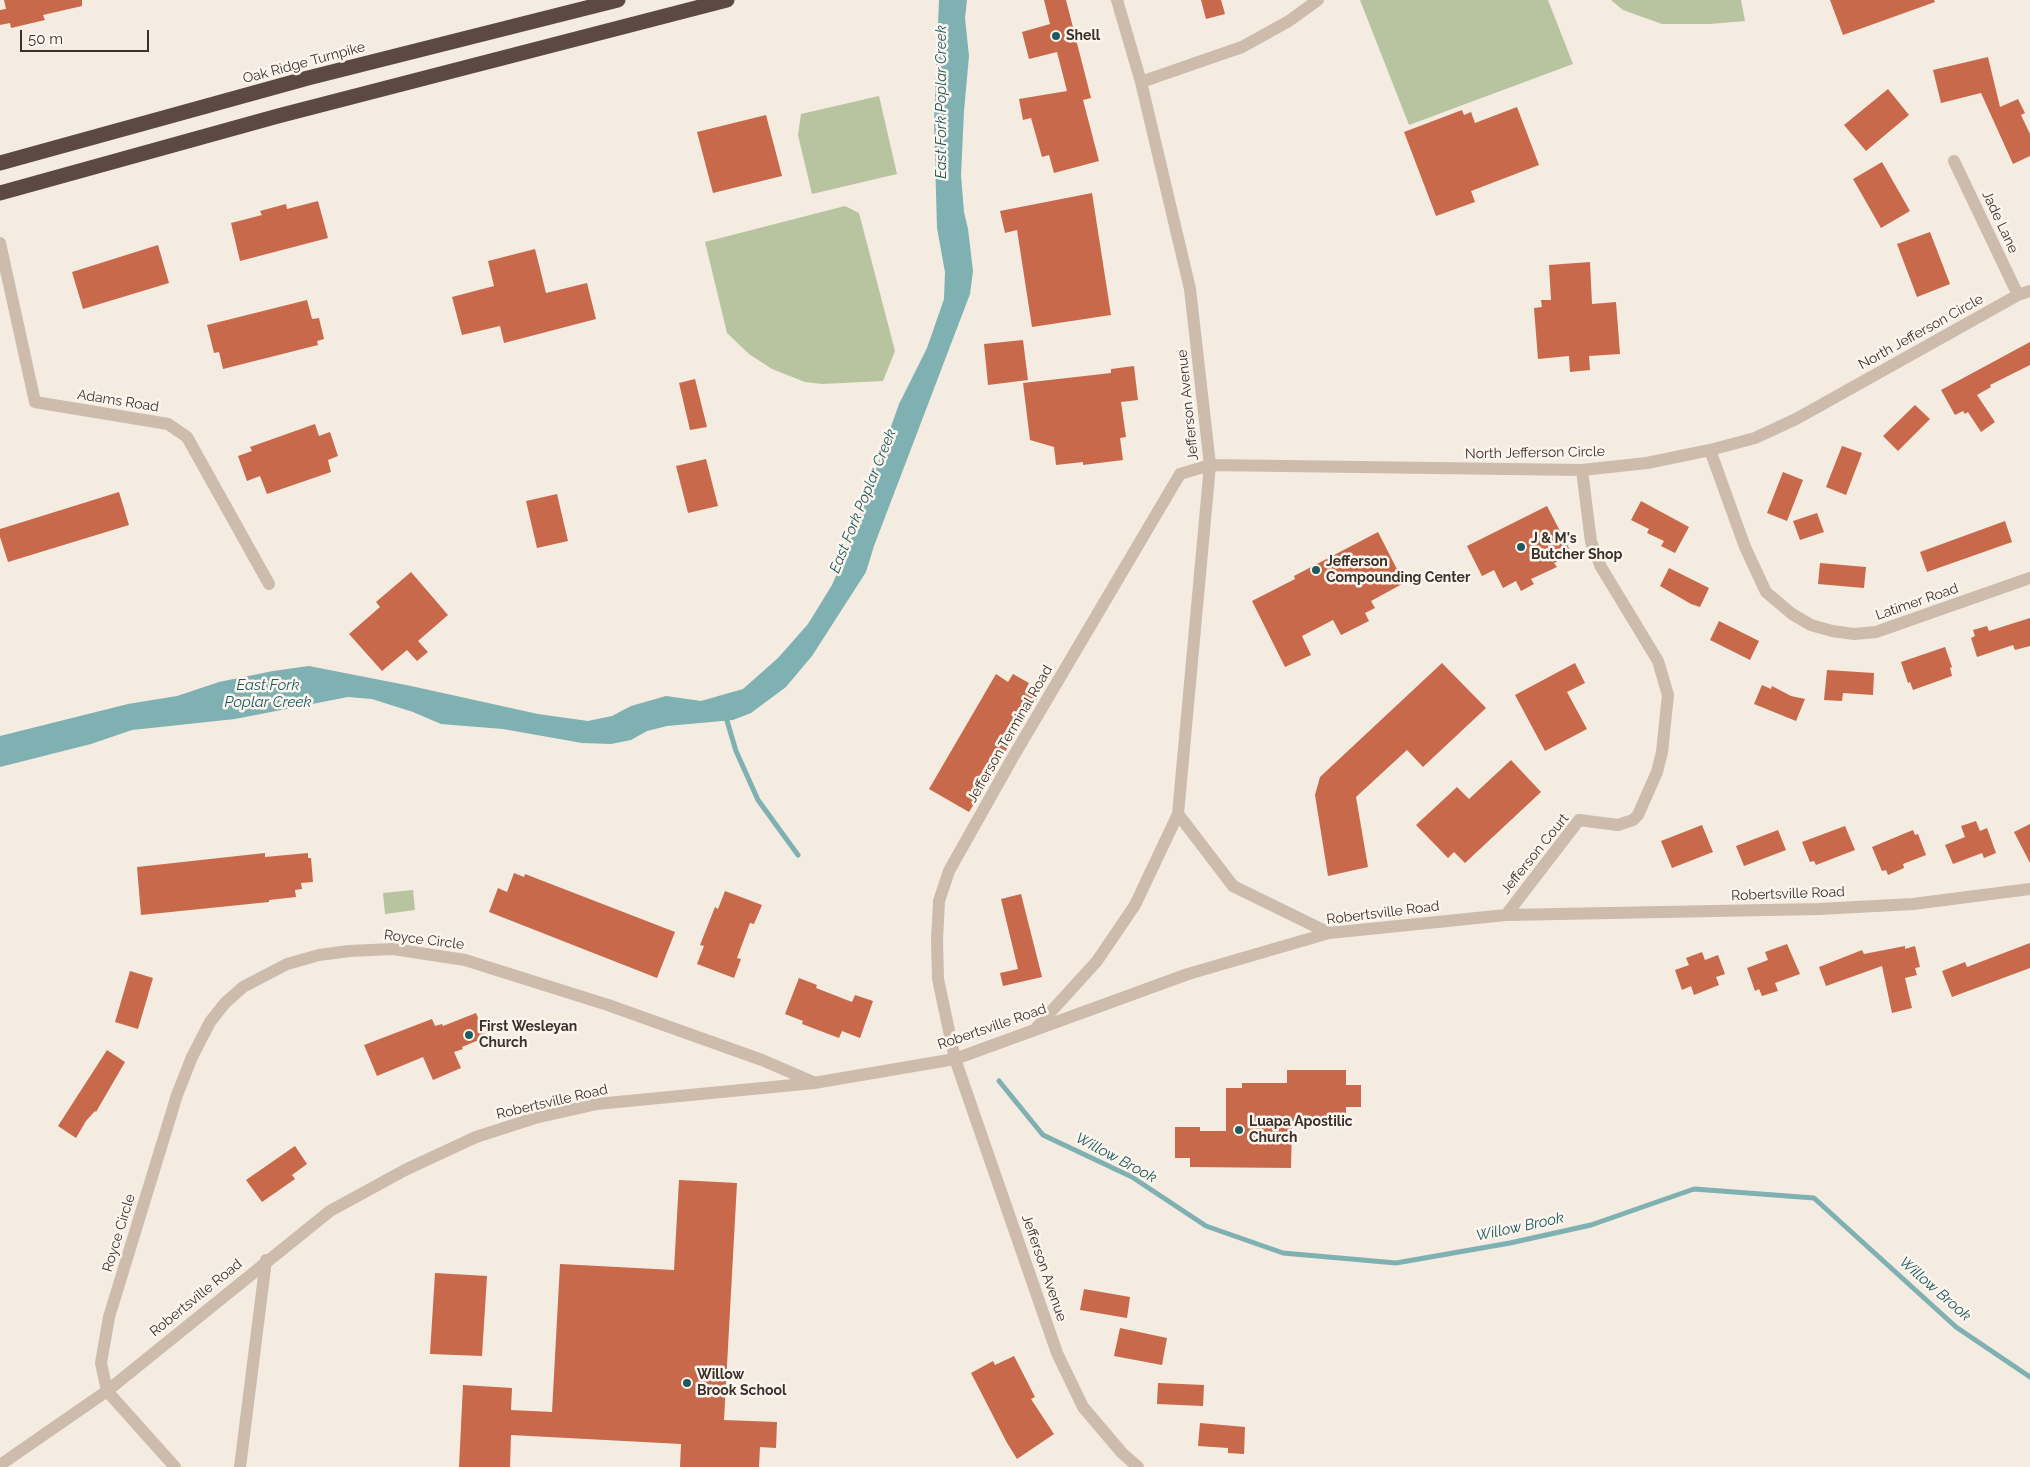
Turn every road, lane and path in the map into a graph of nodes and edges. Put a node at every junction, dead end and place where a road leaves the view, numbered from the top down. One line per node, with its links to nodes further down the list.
1 (618, 0): 7 (highway, Oak Ridge Turnpike)
2 (727, 0): 8 (highway)
3 (1117, 0): 5 (street, Jefferson Avenue)
4 (1318, 0): 5 (street)
5 (1141, 82): 12 (street, Jefferson Avenue)
6 (1954, 160): 10 (street, Jade Lane)
7 (0, 162)
8 (0, 193)
9 (0, 243): 15 (street, Adams Road)
10 (2024, 293): 11 (street, North Jefferson Circle)
11 (1710, 450): 13 (street, North Jefferson Circle); 14 (street, Latimer Road)
12 (1210, 465): 13 (street, North Jefferson Circle); 16 (street, Jefferson Avenue); 21 (street, Jefferson Terminal Road)
13 (1582, 470): 18 (street, Jefferson Court)
14 (2030, 578)
15 (269, 584)
16 (1178, 814): 19 (street); 20 (street, Jefferson Avenue)
17 (2030, 889): 18 (street, Robertsville Road)
18 (1506, 915): 19 (street, Robertsville Road)
19 (1329, 933): 20 (street, Robertsville Road)
20 (1035, 1028): 21 (street, Robertsville Road)
21 (955, 1059): 22 (street, Robertsville Road); 28 (street, Jefferson Avenue)
22 (814, 1083): 23 (street, Robertsville Road); 24 (street, Royce Circle)
23 (266, 1260): 24 (street, Robertsville Road); 27 (street)
24 (107, 1391): 25 (street, Robertsville Road); 26 (street)
25 (0, 1465)
26 (175, 1467)
27 (240, 1467)
28 (1138, 1467)

